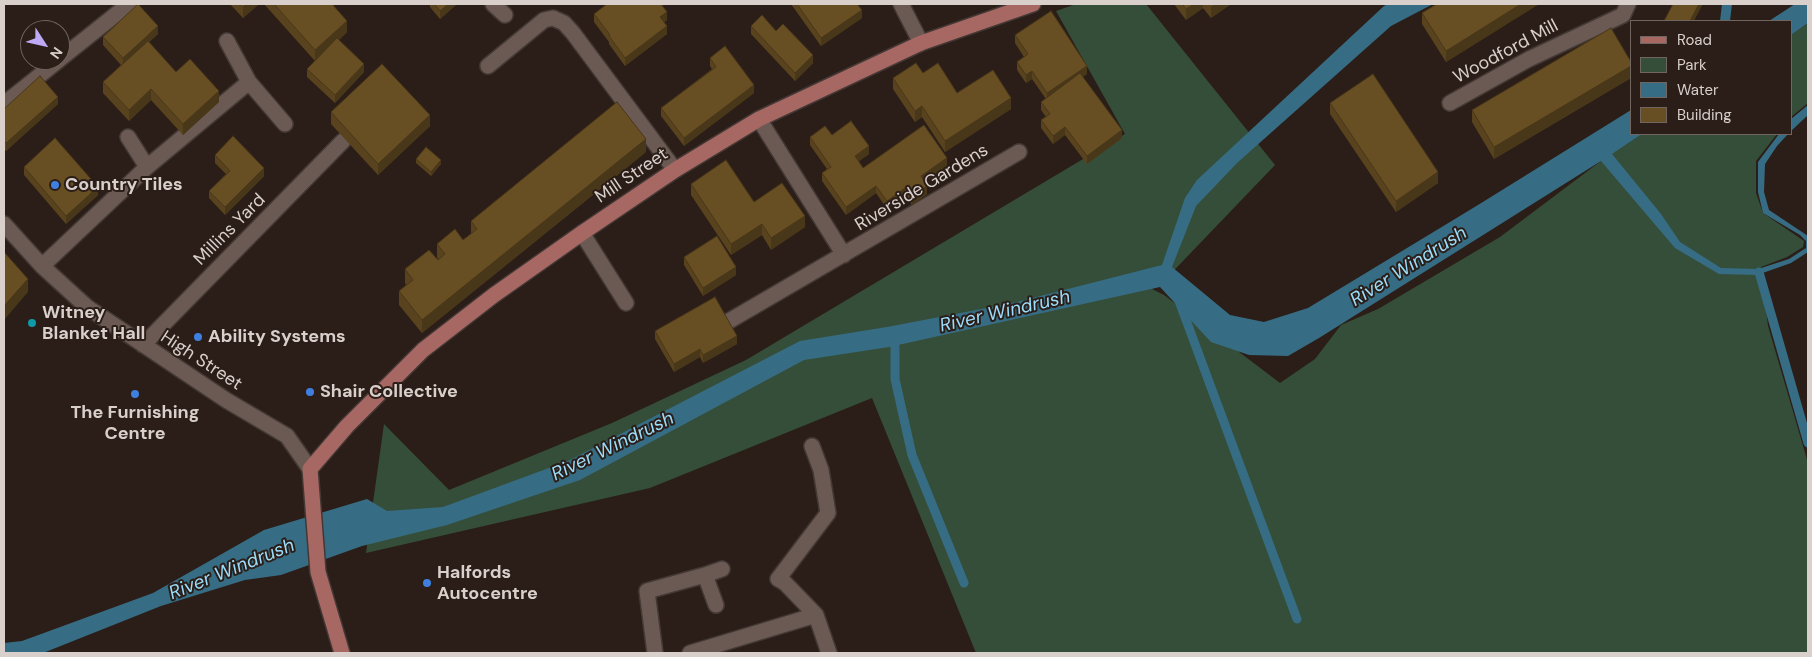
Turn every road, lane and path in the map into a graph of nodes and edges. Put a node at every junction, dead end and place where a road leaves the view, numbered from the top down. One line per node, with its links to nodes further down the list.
1 (129, 4): 9 (street)
2 (493, 4): 6 (street)
3 (901, 4): 8 (street)
4 (1033, 4): 8 (main road, Mill Street)
5 (1628, 4): 13 (street, Woodford Mill)
6 (505, 15)
7 (227, 41): 12 (street)
8 (921, 43): 15 (main road, Mill Street)
9 (70, 50)
10 (488, 66): 21 (street)
11 (46, 70): 14 (street)
12 (249, 82): 16 (street); 20 (street)
13 (1450, 103)
14 (4, 104)
15 (759, 119): 21 (main road, Mill Street); 24 (street)
16 (284, 124)
17 (128, 137): 20 (street)
18 (343, 141): 28 (street, Millins Yard)
19 (1019, 152): 24 (street, Riverside Gardens)
20 (147, 167): 25 (street)
21 (675, 170): 23 (main road, Mill Street)
22 (4, 224): 25 (street, High Street)
23 (582, 233): 26 (street); 30 (main road, Mill Street)
24 (844, 255): 27 (street, Riverside Gardens)
25 (42, 266): 28 (street, High Street)
26 (626, 302)
27 (730, 320)
28 (143, 345): 30 (street, High Street)
29 (812, 446): 34 (street)
30 (310, 469): 35 (main road)
31 (722, 568): 32 (street)
32 (705, 575): 33 (street); 36 (street)
33 (716, 606)
34 (816, 615): 37 (street); 38 (street)
35 (342, 653)
36 (655, 653)
37 (690, 653)
38 (829, 653)

